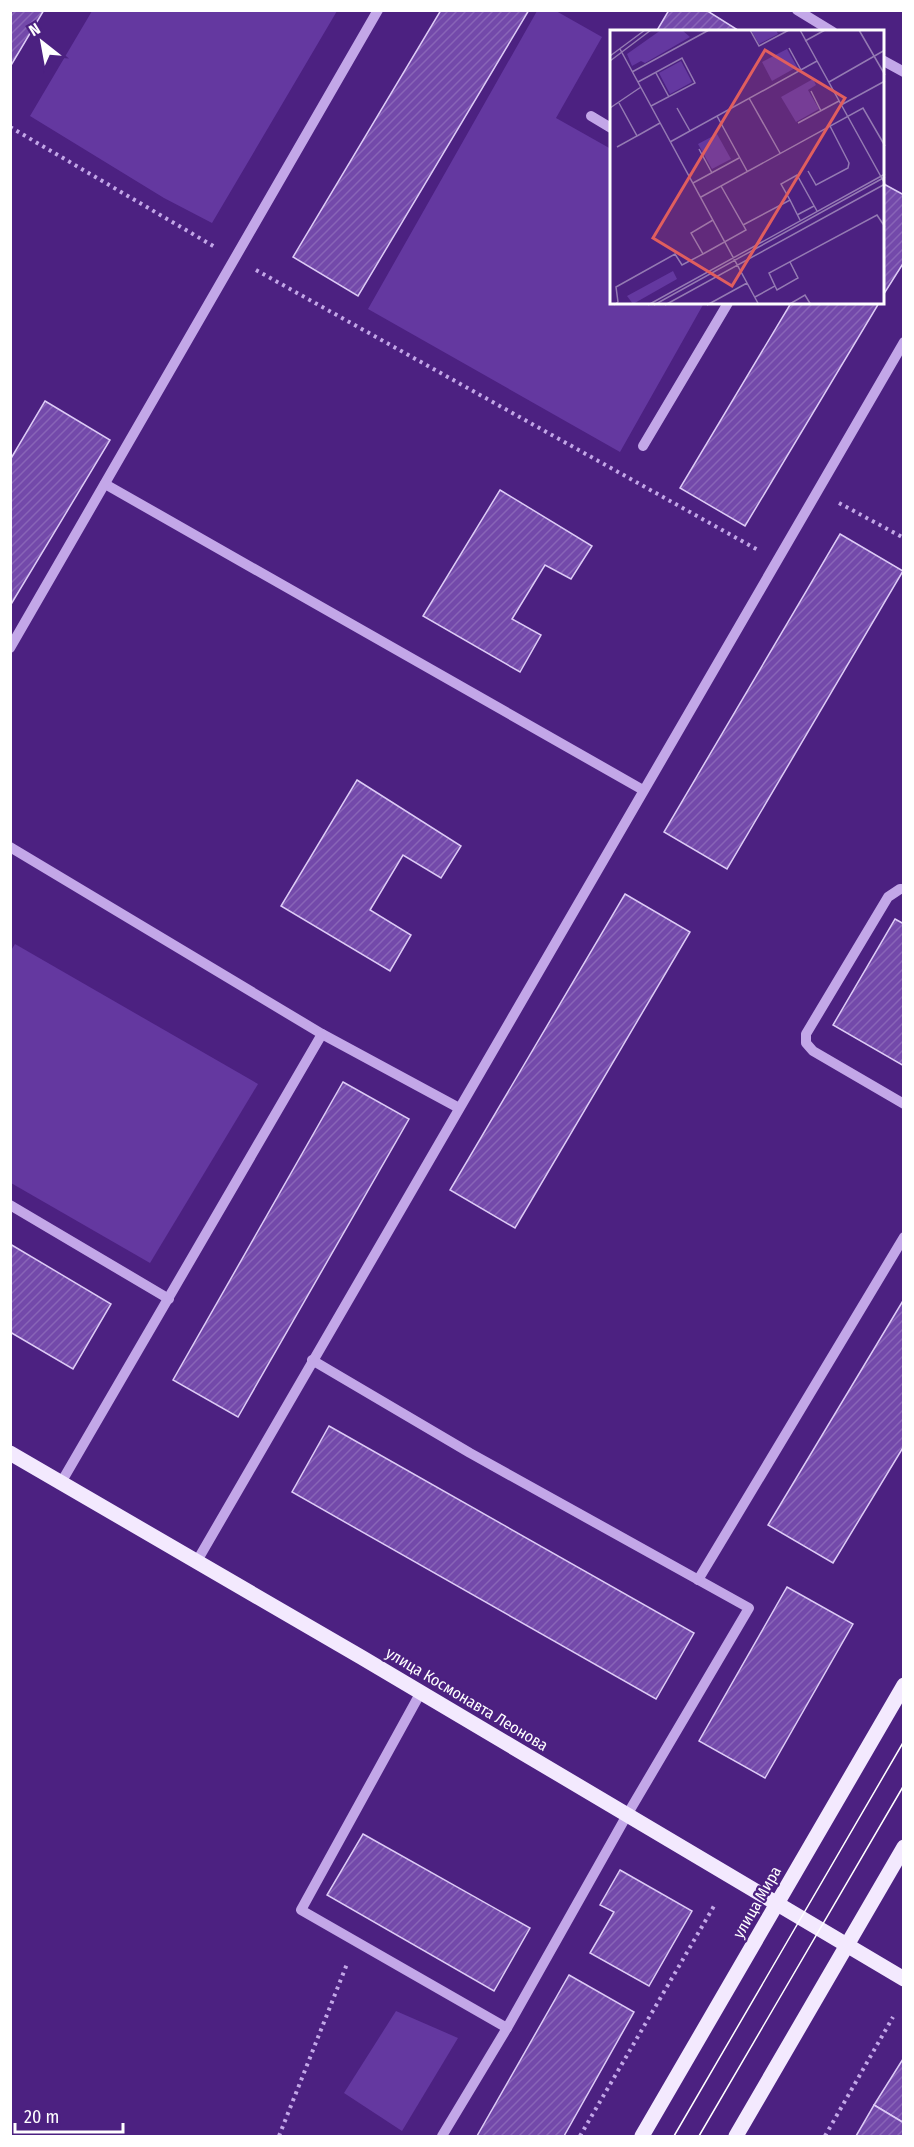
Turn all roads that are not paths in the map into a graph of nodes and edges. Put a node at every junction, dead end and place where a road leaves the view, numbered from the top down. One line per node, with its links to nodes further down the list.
1 (378, 10): 11 (street)
2 (797, 10): 3 (street)
3 (830, 30)
4 (884, 61): 5 (street)
5 (903, 72)
6 (591, 116): 7 (street)
7 (610, 127)
8 (727, 304): 10 (street)
9 (903, 342): 13 (street)
10 (643, 446)
11 (105, 484): 12 (street); 13 (street)
12 (10, 648)
13 (643, 790): 18 (street)
14 (10, 847): 16 (street)
15 (903, 889): 17 (street)
16 (322, 1034): 18 (street); 21 (street)
17 (903, 1104)
18 (459, 1108): 22 (street)
19 (10, 1205): 21 (street)
20 (903, 1237): 26 (street)
21 (169, 1299): 24 (street)
22 (312, 1360): 25 (street); 26 (street)
23 (10, 1453): 24 (main road, улица Космонавта Леонова)
24 (62, 1481): 25 (main road, улица Космонавта Леонова)
25 (197, 1561): 28 (main road, улица Космонавта Леонова)
26 (698, 1580): 29 (street)
27 (903, 1685): 31 (main road, улица Мира)
28 (421, 1692): 29 (main road, улица Космонавта Леонова); 34 (street)
29 (627, 1815): 31 (main road, улица Космонавта Леонова); 34 (street)
30 (903, 1847): 32 (main road)
31 (777, 1904): 32 (main road, улица Космонавта Леонова); 36 (main road, улица Мира)
32 (846, 1946): 33 (main road, улица Космонавта Леонова); 37 (main road)
33 (903, 1979)
34 (507, 2028): 35 (street)
35 (441, 2136)
36 (642, 2136)
37 (736, 2136)

